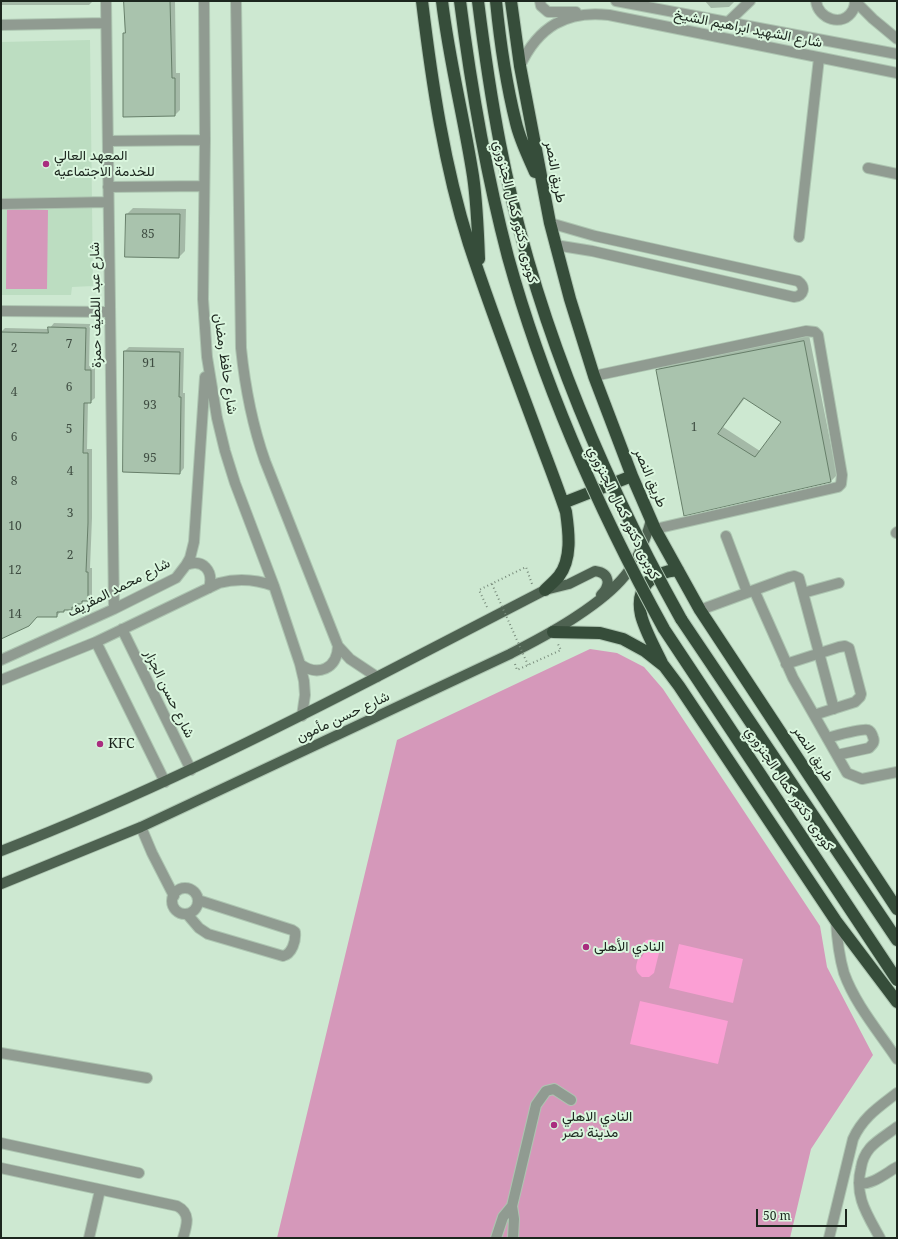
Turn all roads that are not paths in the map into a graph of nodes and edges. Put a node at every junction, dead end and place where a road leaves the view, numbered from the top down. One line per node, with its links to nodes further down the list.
1 (106, 1): 17 (street, شارع عبد اللطيف حمزة)
2 (204, 1): 24 (street, شارع حافظ رمضان)
3 (236, 1): 63 (street, شارع حافظ رمضان)
4 (422, 1): 39 (highway)
5 (442, 1): 39 (highway)
6 (460, 1): 88 (highway, كوبرى دكتور كمال الجنزوري, bridge)
7 (478, 1): 87 (highway, كوبرى دكتور كمال الجنزوري, bridge)
8 (496, 1): 30 (highway)
9 (512, 1): 22 (highway, طريق النصر)
10 (540, 1): 15 (street)
11 (620, 1): 16 (street, شارع الشهيد ابراهيم الشيخ)
12 (750, 1): 16 (street)
13 (816, 1): 14 (street)
14 (855, 1): 19 (street)
15 (594, 14): 21 (street, شارع الشهيد ابراهيم الشيخ); 22 (street, شارع الشهيد ابراهيم الشيخ)
16 (728, 22): 20 (street, شارع الشهيد ابراهيم الشيخ)
17 (106, 23): 18 (street); 25 (street, شارع عبد اللطيف حمزة)
18 (1, 25)
19 (897, 39)
20 (897, 54)
21 (819, 58): 23 (street, شارع الشهيد ابراهيم الشيخ); 34 (street)
22 (520, 66): 30 (highway, طريق النصر)
23 (897, 73)
24 (205, 140): 25 (street); 28 (street, شارع حافظ رمضان)
25 (108, 141): 29 (street, شارع عبد اللطيف حمزة)
26 (868, 168): 27 (street)
27 (897, 174)
28 (204, 186): 29 (street); 43 (street, شارع حافظ رمضان)
29 (108, 187): 31 (street, شارع عبد اللطيف حمزة)
30 (543, 190): 33 (highway, طريق النصر)
31 (108, 202): 32 (street); 42 (street, شارع عبد اللطيف حمزة)
32 (1, 204)
33 (550, 223): 35 (highway, طريق النصر); 36 (street)
34 (799, 237)
35 (555, 245): 37 (street); 44 (highway, طريق النصر)
36 (672, 253): 37 (street); 38 (street)
37 (669, 268): 40 (street)
38 (751, 270): 40 (street); 40 (street)
39 (479, 274): 46 (highway)
40 (748, 286)
41 (1, 311): 42 (street)
42 (110, 312): 57 (street, شارع عبد اللطيف حمزة)
43 (207, 357): 49 (street, شارع محمد المقريف); 52 (street, شارع حافظ رمضان)
44 (594, 376): 45 (highway, طريق النصر); 47 (street)
45 (632, 476): 46 (highway); 47 (highway, طريق النصر)
46 (563, 503): 55 (highway)
47 (653, 524): 50 (highway, طريق النصر); 58 (main road, شارع حسن مأمون)
48 (726, 536): 54 (street)
49 (186, 565): 53 (street); 57 (street, شارع محمد المقريف)
50 (678, 570): 59 (highway, طريق النصر); 68 (highway)
51 (839, 583): 56 (street)
52 (274, 586): 53 (street); 66 (street, شارع حافظ رمضان)
53 (209, 588): 60 (street)
54 (750, 591): 56 (street); 59 (street); 67 (street)
55 (541, 592): 58 (main road, شارع حسن مأمون); 69 (main road, شارع حسن مأمون)
56 (803, 593): 64 (street)
57 (114, 609): 65 (street, شارع محمد المقريف)
58 (587, 610): 61 (main road, شارع حسن مأمون)
59 (700, 610): 84 (highway, طريق النصر)
60 (122, 629): 62 (street); 76 (street, شارع حسن الجزار)
61 (553, 632): 68 (highway); 79 (main road, شارع حسن مأمون)
62 (96, 642): 70 (street); 78 (street)
63 (338, 646): 66 (street); 69 (street, شارع حافظ رمضان)
64 (819, 653): 67 (street); 71 (street); 71 (street)
65 (1, 660)
66 (300, 664): 73 (street, شارع حافظ رمضان)
67 (786, 664): 72 (street)
68 (664, 666): 86 (highway)
69 (377, 677): 73 (main road, شارع حسن مأمون)
70 (1, 680)
71 (834, 709): 72 (street)
72 (814, 715): 74 (street)
73 (302, 716): 76 (main road, شارع حسن مأمون)
74 (827, 738): 75 (street); 75 (street)
75 (837, 755): 77 (street)
76 (190, 770): 78 (main road, شارع حسن مأمون)
77 (897, 772)
78 (165, 782): 80 (main road, شارع حسن مأمون)
79 (141, 827): 81 (main road, شارع حسن مأمون); 82 (street)
80 (1, 851)
81 (1, 884)
82 (174, 896): 83 (street); 85 (street)
83 (198, 900): 85 (street); 85 (street)
84 (897, 909)
85 (187, 914)
86 (836, 921): 89 (highway); 91 (street)
87 (897, 940)
88 (897, 980)
89 (897, 1002)
90 (1, 1053): 92 (street)
91 (897, 1059)
92 (147, 1078)
93 (897, 1093): 107 (street)
94 (571, 1100): 102 (street)
95 (897, 1127): 100 (street)
96 (1, 1143): 99 (street)
97 (897, 1167): 100 (street)
98 (1, 1168): 101 (street)
99 (139, 1174)
100 (859, 1183): 108 (street)
101 (100, 1190): 103 (street); 104 (street)
102 (512, 1206): 105 (street); 106 (street)
103 (89, 1238)
104 (183, 1238)
105 (496, 1238)
106 (513, 1238)
107 (829, 1238)
108 (880, 1238)

